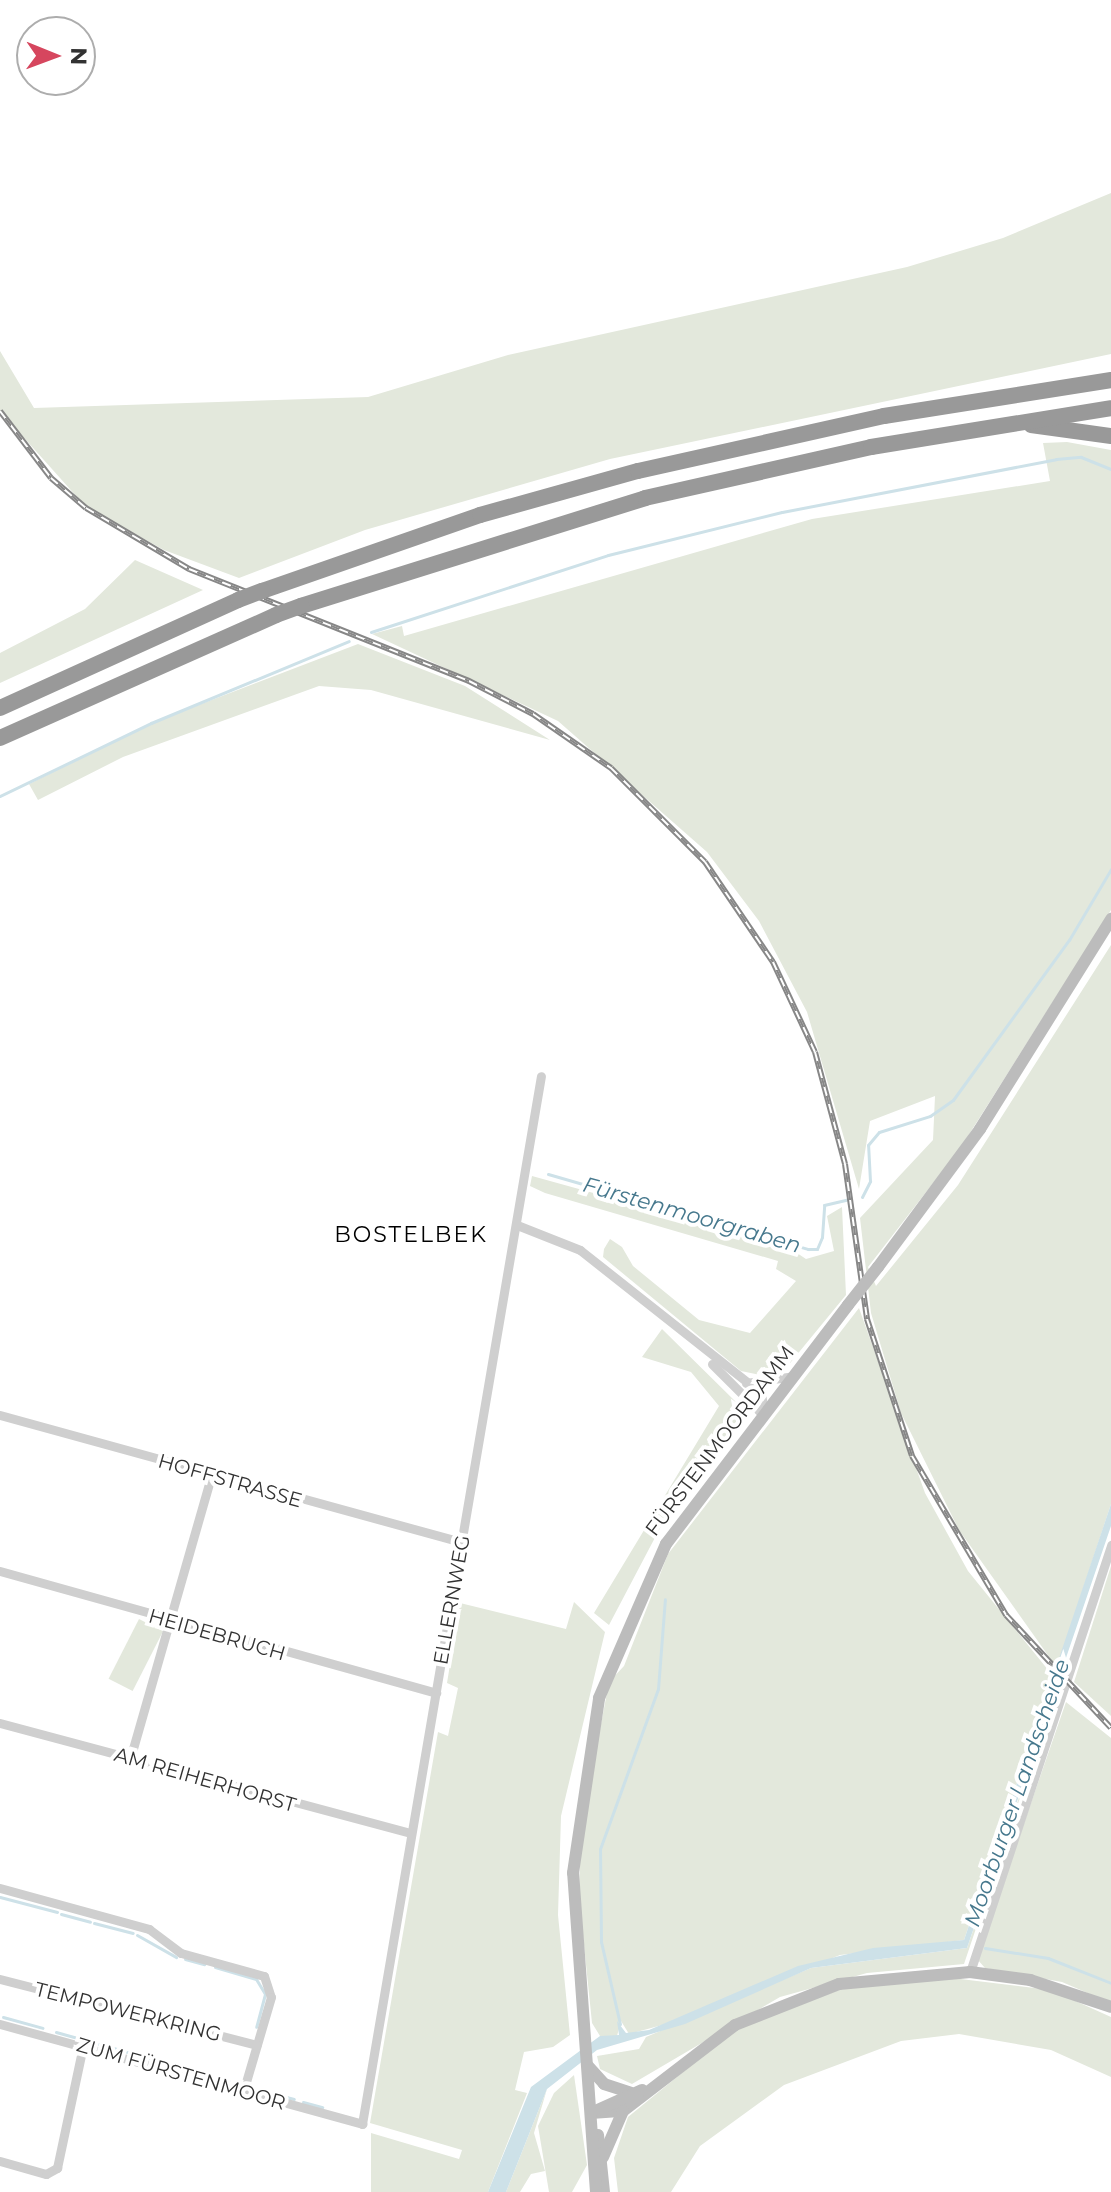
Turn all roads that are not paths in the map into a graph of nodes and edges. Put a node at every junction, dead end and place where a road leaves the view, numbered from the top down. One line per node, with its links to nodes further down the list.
1 (1111, 372): 2 (highway)
2 (1104, 381): 6 (highway, bridge)
3 (1111, 408): 4 (highway)
4 (1017, 422): 5 (highway); 7 (highway, bridge)
5 (1111, 436)
6 (0, 708)
7 (0, 738)
8 (1111, 919): 12 (main road, FÜRSTENMOORDAMM, bridge)
9 (541, 1076): 10 (street, ELLERNWEG)
10 (517, 1225): 11 (street); 17 (street, ELLERNWEG)
11 (696, 1347): 13 (street); 15 (street)
12 (794, 1376): 13 (street); 15 (main road, FÜRSTENMOORDAMM)
13 (746, 1383): 15 (street)
14 (0, 1415): 16 (street, HOFFSTRASSE)
15 (763, 1415): 32 (main road, FÜRSTENMOORDAMM)
16 (211, 1476): 17 (street, HOFFSTRASSE); 20 (street)
17 (462, 1542): 21 (street, ELLERNWEG)
18 (1111, 1545): 26 (street)
19 (0, 1571): 20 (street, HEIDEBRUCH)
20 (168, 1621): 21 (street, HEIDEBRUCH); 23 (street)
21 (436, 1693): 24 (street, ELLERNWEG)
22 (0, 1723): 23 (street, AM REIHERHORST)
23 (130, 1759): 24 (street, AM REIHERHORST)
24 (411, 1833): 37 (street, ELLERNWEG)
25 (0, 1888): 30 (street)
26 (970, 1972): 28 (main road); 33 (main road)
27 (0, 1979): 30 (street, TEMPOWERKRING)
28 (1111, 2007)
29 (0, 2024): 31 (street, ZUM FÜRSTENMOOR)
30 (257, 2045): 34 (street)
31 (83, 2046): 34 (street, ZUM FÜRSTENMOOR); 38 (street)
32 (593, 2083): 33 (main road); 36 (main road, FÜRSTENMOORDAMM)
33 (640, 2091): 35 (main road); 36 (main road)
34 (243, 2092): 37 (street, ZUM FÜRSTENMOOR)
35 (623, 2111): 36 (main road); 39 (main road)
36 (591, 2113): 39 (main road, FÜRSTENMOORDAMM); 40 (main road, FÜRSTENMOORDAMM)
37 (362, 2124)
38 (0, 2161)
39 (601, 2164): 41 (main road, FÜRSTENMOORDAMM)
40 (596, 2192)
41 (604, 2192)

